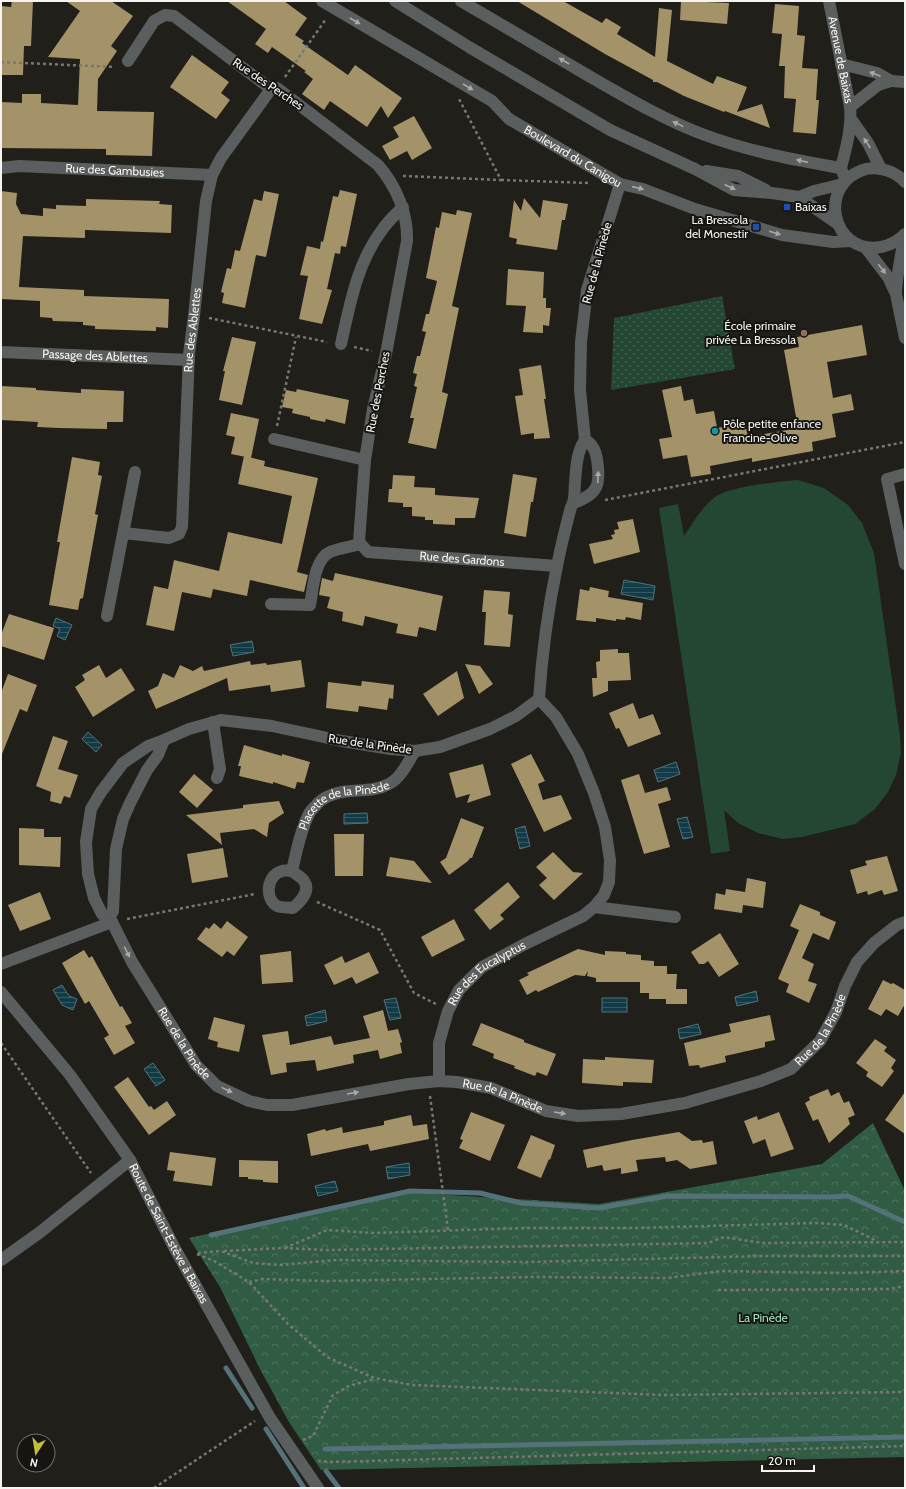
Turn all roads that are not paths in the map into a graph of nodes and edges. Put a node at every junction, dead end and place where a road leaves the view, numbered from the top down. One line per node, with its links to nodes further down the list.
1 (322, 1): 19 (street, Boulevard du Canigou, one-way to 19)
2 (396, 1): 20 (street)
3 (460, 1): 14 (street, one-way to 3)
4 (829, 1): 6 (street, Avenue de Baixas)
5 (128, 61): 9 (street, Rue des Perches)
6 (842, 64): 7 (street, one-way to 6); 10 (street, Avenue de Baixas)
7 (891, 82): 8 (street); 10 (street)
8 (905, 82)
9 (274, 88): 16 (street, Rue des Ablettes); 21 (street, Rue des Perches)
10 (850, 113): 14 (street, Avenue de Baixas); 15 (street, Avenue de Baixas, one-way to 10)
11 (1, 161): 12 (street, Rue des Gambusies)
12 (19, 166): 13 (street, Rue des Gambusies); 16 (street, Rue des Gambusies)
13 (1, 168)
14 (841, 168): 18 (street)
15 (881, 169): 17 (street); 18 (street)
16 (212, 175): 30 (street, Rue des Ablettes)
17 (903, 177)
18 (844, 182): 20 (street); 22 (street)
19 (620, 184): 24 (street, Boulevard du Canigou, one-way to 24); 32 (street, Rue de la Pinède)
20 (799, 198): 22 (street)
21 (402, 207): 28 (street); 33 (street, Rue des Perches)
22 (838, 224): 24 (street)
23 (904, 234): 25 (street); 26 (street)
24 (852, 241): 25 (street)
25 (865, 247): 26 (street, one-way to 26)
26 (896, 294): 27 (street)
27 (905, 338)
28 (341, 344)
29 (1, 352): 30 (street, Passage des Ablettes)
30 (189, 360): 37 (street, Rue des Ablettes)
31 (274, 439): 33 (street)
32 (585, 440): 36 (street, Rue de la Pinède); 36 (street, one-way to 32)
33 (365, 460): 38 (street, Rue des Perches)
34 (135, 472): 37 (street)
35 (905, 474): 39 (street)
36 (574, 503): 40 (street, Rue de la Pinède)
37 (124, 533): 42 (street)
38 (364, 548): 40 (street, Rue des Gardons); 41 (street, Rue des Gardons)
39 (905, 564)
40 (557, 566): 43 (street, Rue de la Pinède)
41 (271, 604)
42 (107, 616)
43 (539, 699): 46 (street, Rue de la Pinède); 49 (street, Rue des Eucalyptus)
44 (213, 722): 45 (street, Rue de la Pinède); 46 (street, Rue de la Pinède); 47 (street)
45 (164, 740): 51 (street); 51 (street, Rue de la Pinède)
46 (416, 751): 48 (street, Placette de la Pinède)
47 (217, 778)
48 (292, 871): 48 (street)
49 (594, 907): 50 (street); 55 (street, Rue des Eucalyptus)
50 (675, 917)
51 (110, 920): 53 (street); 55 (street, Rue de la Pinède, one-way to 55)
52 (905, 922): 55 (street, Rue de la Pinède, one-way to 52)
53 (1, 964)
54 (1, 992): 56 (street, Route de Saint-Estève à Baixas)
55 (434, 1081)
56 (130, 1160): 57 (street); 58 (street, Route de Saint-Estève à Baixas)
57 (1, 1260)
58 (318, 1488)

